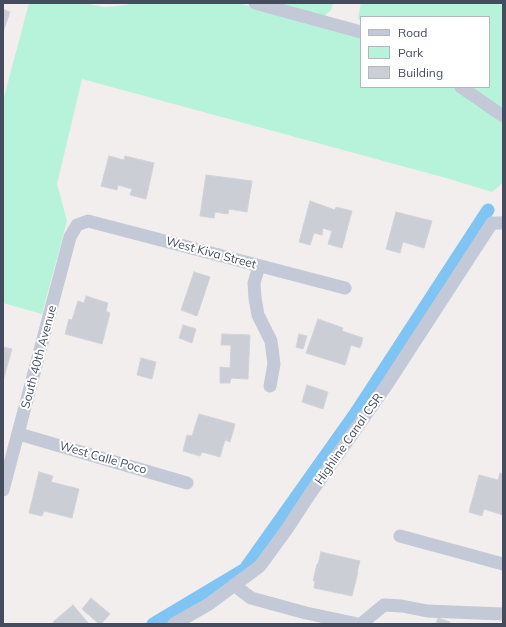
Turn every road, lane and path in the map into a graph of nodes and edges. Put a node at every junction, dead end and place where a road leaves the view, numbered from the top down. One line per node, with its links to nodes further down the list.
1 (255, 3): 2 (street)
2 (360, 32)
3 (462, 88): 4 (street)
4 (503, 116)
5 (497, 223): 15 (street, Highline Canal CSR)
6 (77, 225): 7 (street, West Kiva Street); 10 (street, South 40th Avenue)
7 (259, 266): 8 (street, West Kiva Street); 9 (street)
8 (345, 288)
9 (270, 386)
10 (19, 434): 11 (street, West Calle Poco); 12 (street, South 40th Avenue)
11 (187, 483)
12 (3, 490)
13 (400, 536): 14 (street)
14 (503, 564)
15 (234, 585): 17 (street, Highline Canal CSR); 18 (street)
16 (503, 614): 19 (street)
17 (174, 624)
18 (358, 624)
19 (361, 624)

